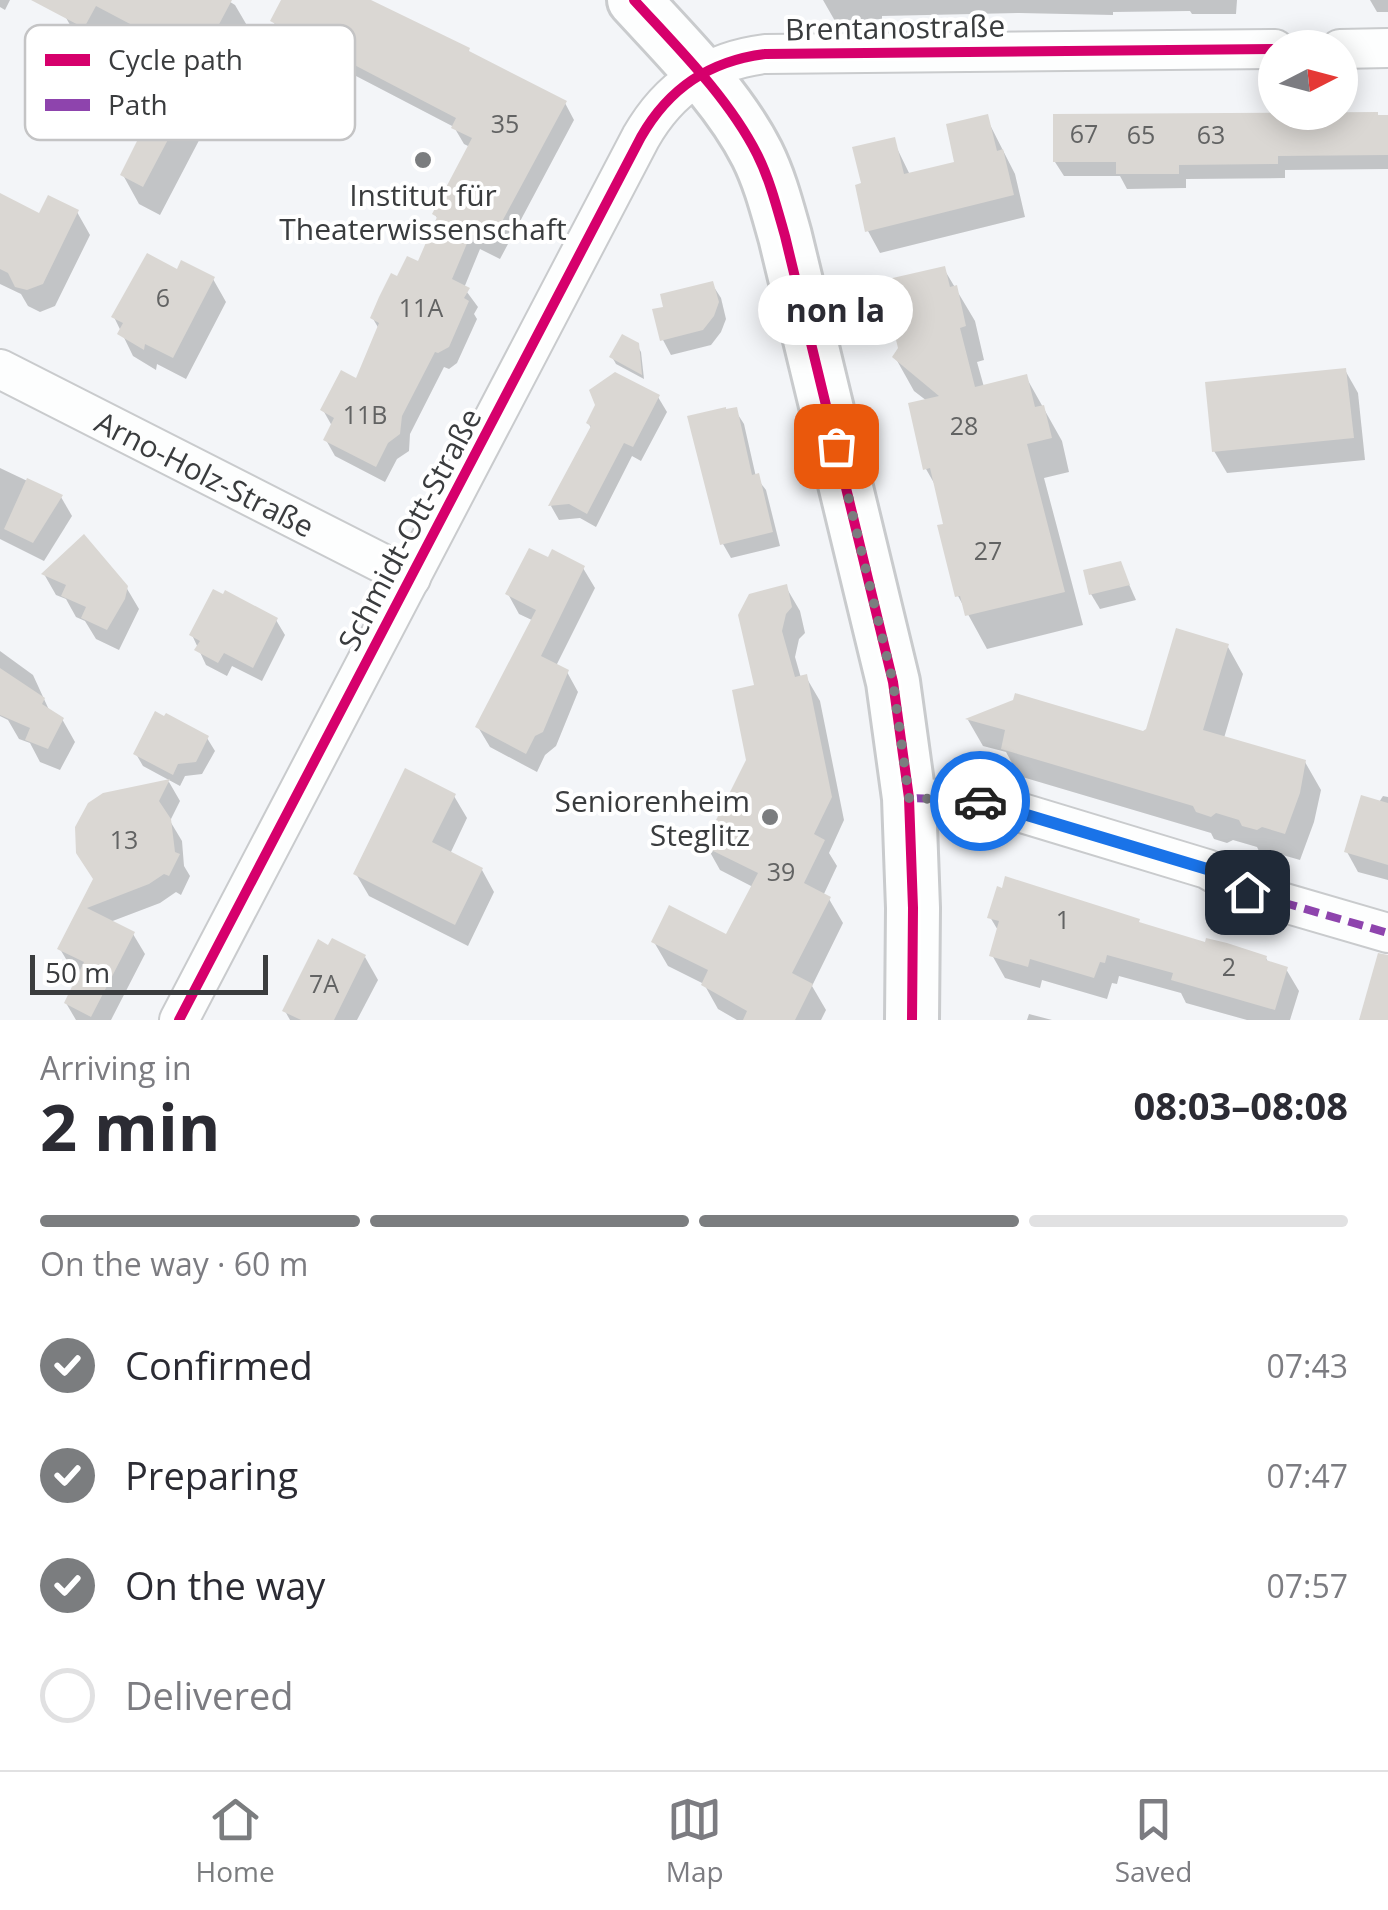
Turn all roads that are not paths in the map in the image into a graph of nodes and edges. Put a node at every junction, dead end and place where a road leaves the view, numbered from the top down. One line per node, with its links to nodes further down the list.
1 (634, 0): 5 (main road)
2 (1388, 48): 4 (street)
3 (1258, 49): 5 (street, Brentanostraße)
4 (1358, 49)
5 (698, 73): 7 (street, Schmidt-Ott-Straße); 8 (main road)
6 (0, 369): 7 (street, Arno-Holz-Straße)
7 (411, 578): 10 (street, Schmidt-Ott-Straße)
8 (909, 798): 9 (street); 11 (main road)
9 (1388, 933)
10 (179, 1020)
11 (912, 1020)

